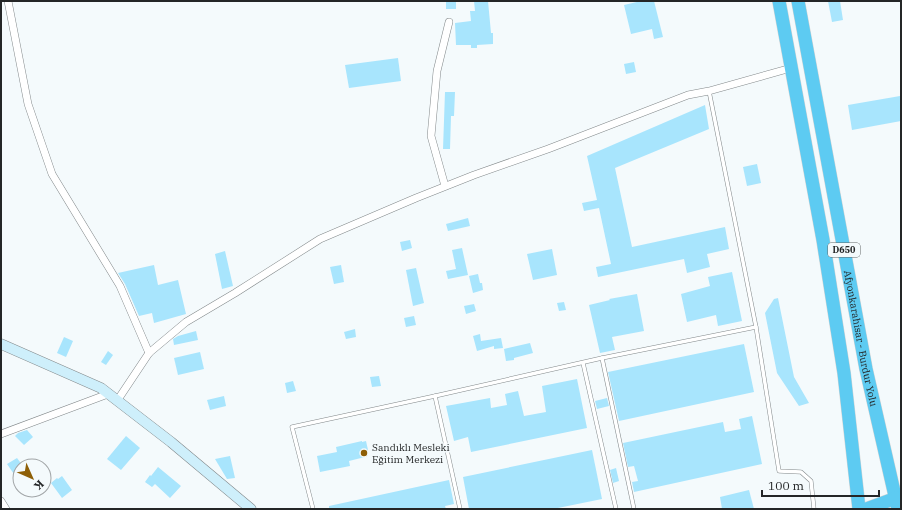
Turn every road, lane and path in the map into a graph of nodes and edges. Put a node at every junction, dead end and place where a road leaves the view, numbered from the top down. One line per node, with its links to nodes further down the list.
1 (8, 1): 10 (street)
2 (779, 1): 5 (highway, Afyonkarahisar - Burdur Yolu / D650)
3 (798, 1): 18 (highway, Afyonkarahisar - Burdur Yolu / D650)
4 (449, 22): 7 (street)
5 (791, 68): 6 (street); 26 (highway, Afyonkarahisar - Burdur Yolu / D650)
6 (709, 91): 7 (street); 8 (lane)
7 (445, 186): 10 (street)
8 (756, 327): 11 (lane); 25 (lane)
9 (1, 344): 13 (street)
10 (149, 353): 15 (street)
11 (602, 358): 12 (lane); 24 (lane)
12 (584, 363): 14 (lane); 23 (lane)
13 (108, 394): 15 (street); 16 (street)
14 (435, 396): 21 (lane); 22 (lane)
15 (117, 401): 19 (street)
16 (1, 434)
17 (1, 501): 20 (street)
18 (898, 501): 27 (highway)
19 (246, 508)
20 (6, 509)
21 (313, 509)
22 (460, 509)
23 (616, 509)
24 (634, 509)
25 (814, 509)
26 (859, 509)
27 (866, 509)

